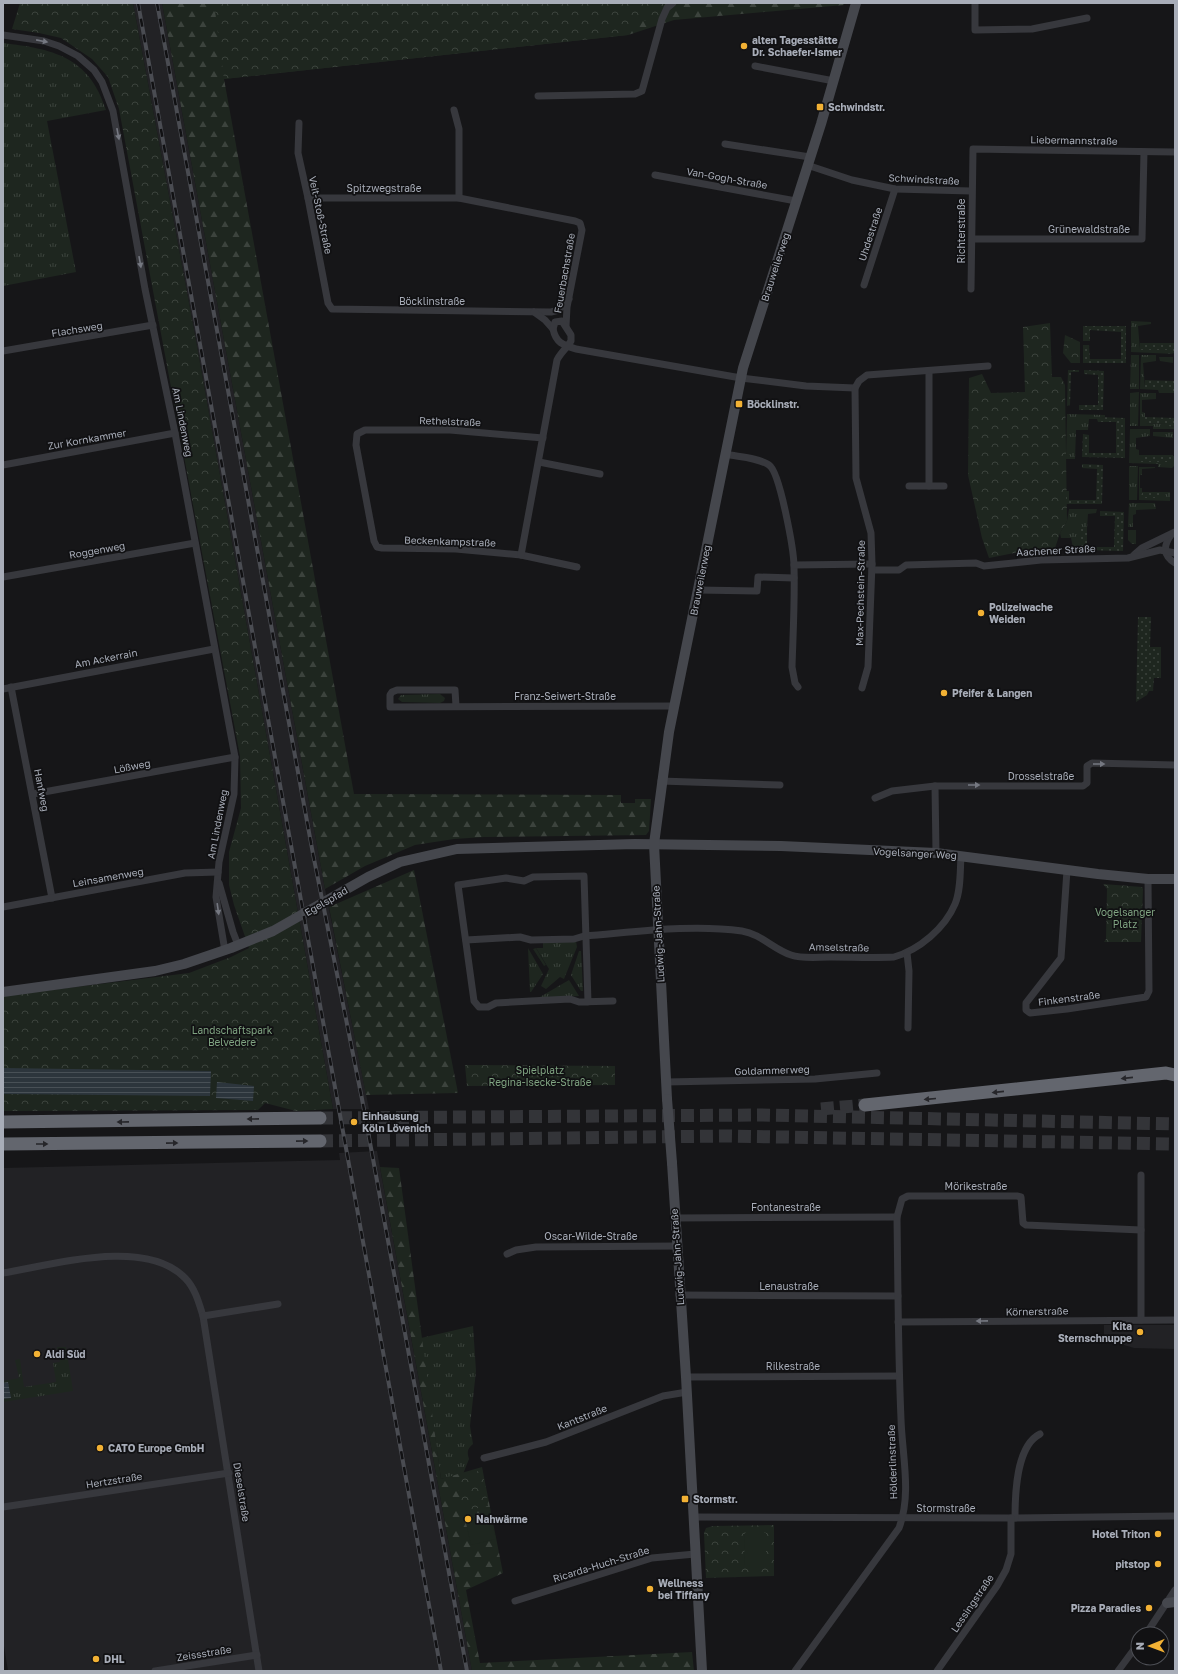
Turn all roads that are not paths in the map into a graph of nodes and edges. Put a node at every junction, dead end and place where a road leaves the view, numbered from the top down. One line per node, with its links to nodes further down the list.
1 (673, 3): 8 (street)
2 (856, 3): 7 (street, Brauweilerweg)
3 (975, 3): 4 (street)
4 (1087, 18)
5 (3, 35): 31 (street, Am Lindenweg, one-way to 31)
6 (755, 66): 7 (street)
7 (834, 81): 15 (street, Brauweilerweg)
8 (538, 96)
9 (454, 110): 20 (street)
10 (299, 123): 19 (street, Veit-Stoß-Straße)
11 (725, 144): 15 (street)
12 (973, 149): 13 (street, Liebermannstraße); 18 (street, Richterstraße)
13 (1144, 152): 14 (street, Liebermannstraße); 23 (street, Grünewaldstraße)
14 (1175, 152)
15 (809, 161): 17 (street, Schwindstraße); 21 (street, Brauweilerweg)
16 (655, 175): 21 (street, Van-Gogh-Straße)
17 (895, 189): 18 (street, Schwindstraße); 24 (street, Uhdestraße)
18 (971, 191): 23 (street, Richterstraße)
19 (308, 198): 20 (street, Spitzwegstraße); 27 (street, Veit-Stoß-Straße)
20 (459, 198): 22 (street, Spitzwegstraße)
21 (796, 201): 41 (street, Brauweilerweg)
22 (580, 223): 26 (street, Feuerbachstraße)
23 (972, 239): 25 (street, Richterstraße)
24 (864, 285)
25 (971, 289)
26 (569, 299): 29 (street, Böcklinstraße); 30 (street, Feuerbachstraße)
27 (332, 309): 28 (street, Böcklinstraße)
28 (532, 312): 29 (street, Böcklinstraße); 32 (street)
29 (548, 312): 30 (street)
30 (564, 324): 32 (street); 33 (street)
31 (153, 325): 36 (street, Flachsweg); 43 (street, Am Lindenweg)
32 (553, 329): 34 (street)
33 (570, 334): 35 (street); 37 (street)
34 (556, 339): 35 (street); 38 (street)
35 (566, 346): 37 (street); 38 (street)
36 (3, 351)
37 (588, 351): 41 (street)
38 (557, 360): 44 (street)
39 (988, 366): 40 (street)
40 (928, 372): 42 (street); 50 (street)
41 (741, 378): 42 (street); 45 (street, Brauweilerweg)
42 (855, 388): 62 (street, Max-Pechstein-Straße)
43 (175, 433): 47 (street, Zur Kornkammer); 53 (street, Am Lindenweg)
44 (543, 438): 46 (street); 54 (street, Rethelstraße)
45 (725, 454): 60 (street); 65 (street, Brauweilerweg)
46 (539, 462): 48 (street); 57 (street)
47 (3, 465)
48 (600, 474)
49 (909, 486): 50 (street)
50 (929, 486): 51 (street)
51 (944, 486)
52 (1173, 534): 55 (street); 58 (street)
53 (195, 543): 63 (street, Roggenweg); 66 (street, Am Lindenweg)
54 (377, 547): 57 (street, Beckenkampstraße)
55 (1165, 551): 56 (street, Aachener Straße); 58 (street, Aachener Straße); 59 (street)
56 (1175, 553)
57 (521, 555): 61 (street)
58 (1128, 558): 62 (street, Aachener Straße)
59 (1175, 563)
60 (794, 565): 62 (street, Aachener Straße); 64 (street)
61 (577, 567)
62 (872, 567): 69 (street, Max-Pechstein-Straße)
63 (3, 578)
64 (794, 578): 65 (street); 68 (street)
65 (698, 590): 72 (street, Brauweilerweg)
66 (214, 648): 67 (street, Am Ackerrain); 73 (street, Am Lindenweg)
67 (11, 687): 70 (street, Am Ackerrain); 78 (street, Hanfweg)
68 (798, 687)
69 (862, 688)
70 (3, 689)
71 (456, 706): 71 (street, Franz-Seiwert-Straße); 72 (street, Franz-Seiwert-Straße)
72 (674, 706): 75 (street, Brauweilerweg)
73 (235, 757): 78 (street, Lößweg); 84 (street, Am Lindenweg)
74 (1175, 765): 77 (street, Drosselstraße, one-way to 74)
75 (661, 781): 76 (street); 80 (street, Brauweilerweg)
76 (780, 785)
77 (935, 786): 79 (street, Drosselstraße); 81 (street)
78 (33, 794): 88 (street, Hanfweg)
79 (875, 798)
80 (654, 844): 81 (street, Vogelsanger Weg); 90 (street, Ludwig-Jahn-Straße); 93 (street, Egelspfad)
81 (936, 853): 82 (street, Vogelsanger Weg)
82 (961, 856): 83 (street, Vogelsanger Weg); 95 (street, Amselstraße)
83 (1068, 870): 85 (street, Vogelsanger Weg); 85 (street, Finkenstraße)
84 (218, 872): 87 (street, Am Lindenweg); 88 (street, Leinsamenweg)
85 (1148, 879): 86 (street, Vogelsanger Weg)
86 (1175, 879)
87 (218, 881): 93 (street, Am Lindenweg); 94 (street, Am Lindenweg, one-way to 94)
88 (52, 898): 89 (street, Leinsamenweg)
89 (3, 908)
90 (658, 930): 91 (street, Amselstraße); 95 (street, Amselstraße); 102 (street, Ludwig-Jahn-Straße)
91 (584, 936): 92 (street, Amselstraße); 92 (street); 98 (street)
92 (466, 940): 98 (street)
93 (238, 945): 94 (street, Egelspfad)
94 (225, 950): 96 (street, Egelspfad)
95 (907, 953): 99 (street)
96 (3, 992)
97 (613, 1001): 98 (street)
98 (588, 1002)
99 (908, 1028)
100 (1172, 1072): 103 (highway, one-way to 103)
101 (878, 1073): 102 (street, Goldammerweg)
102 (666, 1082): 110 (street, Ludwig-Jahn-Straße, bridge)
103 (865, 1105)
104 (320, 1118): 105 (highway, one-way to 105)
105 (3, 1122)
106 (320, 1140): 107 (highway, one-way to 106)
107 (3, 1144)
108 (1141, 1175): 111 (street)
109 (897, 1217): 110 (street, Fontanestraße); 111 (street, Mörikestraße); 116 (street, Hölderlinstraße)
110 (675, 1218): 112 (street, Ludwig-Jahn-Straße)
111 (1141, 1230): 119 (street)
112 (677, 1246): 113 (street, Oscar-Wilde-Straße); 115 (street, Ludwig-Jahn-Straße)
113 (507, 1254)
114 (3, 1273): 118 (street, Dieselstraße)
115 (679, 1295): 116 (street, Lenaustraße); 122 (street, Ludwig-Jahn-Straße)
116 (898, 1296): 121 (street, Hölderlinstraße)
117 (278, 1304): 118 (street)
118 (204, 1316): 127 (street, Dieselstraße)
119 (1141, 1320): 120 (street, Körnerstraße); 121 (street, Körnerstraße, one-way to 121)
120 (1175, 1320)
121 (898, 1322): 123 (street, Hölderlinstraße)
122 (686, 1376): 123 (street, Rilkestraße); 124 (street, Ludwig-Jahn-Straße)
123 (900, 1376): 131 (street, Hölderlinstraße)
124 (687, 1392): 126 (street, Kantstraße); 130 (street, Ludwig-Jahn-Straße)
125 (1040, 1434): 132 (street, Lessingstraße)
126 (484, 1458)
127 (229, 1473): 128 (street, Hertzstraße); 138 (street, Dieselstraße)
128 (3, 1507)
129 (1175, 1516): 132 (street, Stormstraße)
130 (694, 1517): 131 (street, Stormstraße); 133 (street, Ludwig-Jahn-Straße)
131 (903, 1517): 132 (street, Stormstraße); 143 (street, Hölderlinstraße)
132 (1013, 1518): 144 (street, Lessingstraße)
133 (695, 1554): 135 (street, Ricarda-Huch-Straße); 142 (street, Ludwig-Jahn-Straße)
134 (1175, 1590): 136 (street)
135 (515, 1601)
136 (1171, 1602): 137 (street)
137 (1152, 1626)
138 (257, 1655): 140 (street, Zeissstraße); 141 (street, Dieselstraße)
139 (1130, 1655): 145 (street)
140 (155, 1671)
141 (259, 1671)
142 (702, 1671)
143 (795, 1671)
144 (937, 1671)
145 (1118, 1671)

